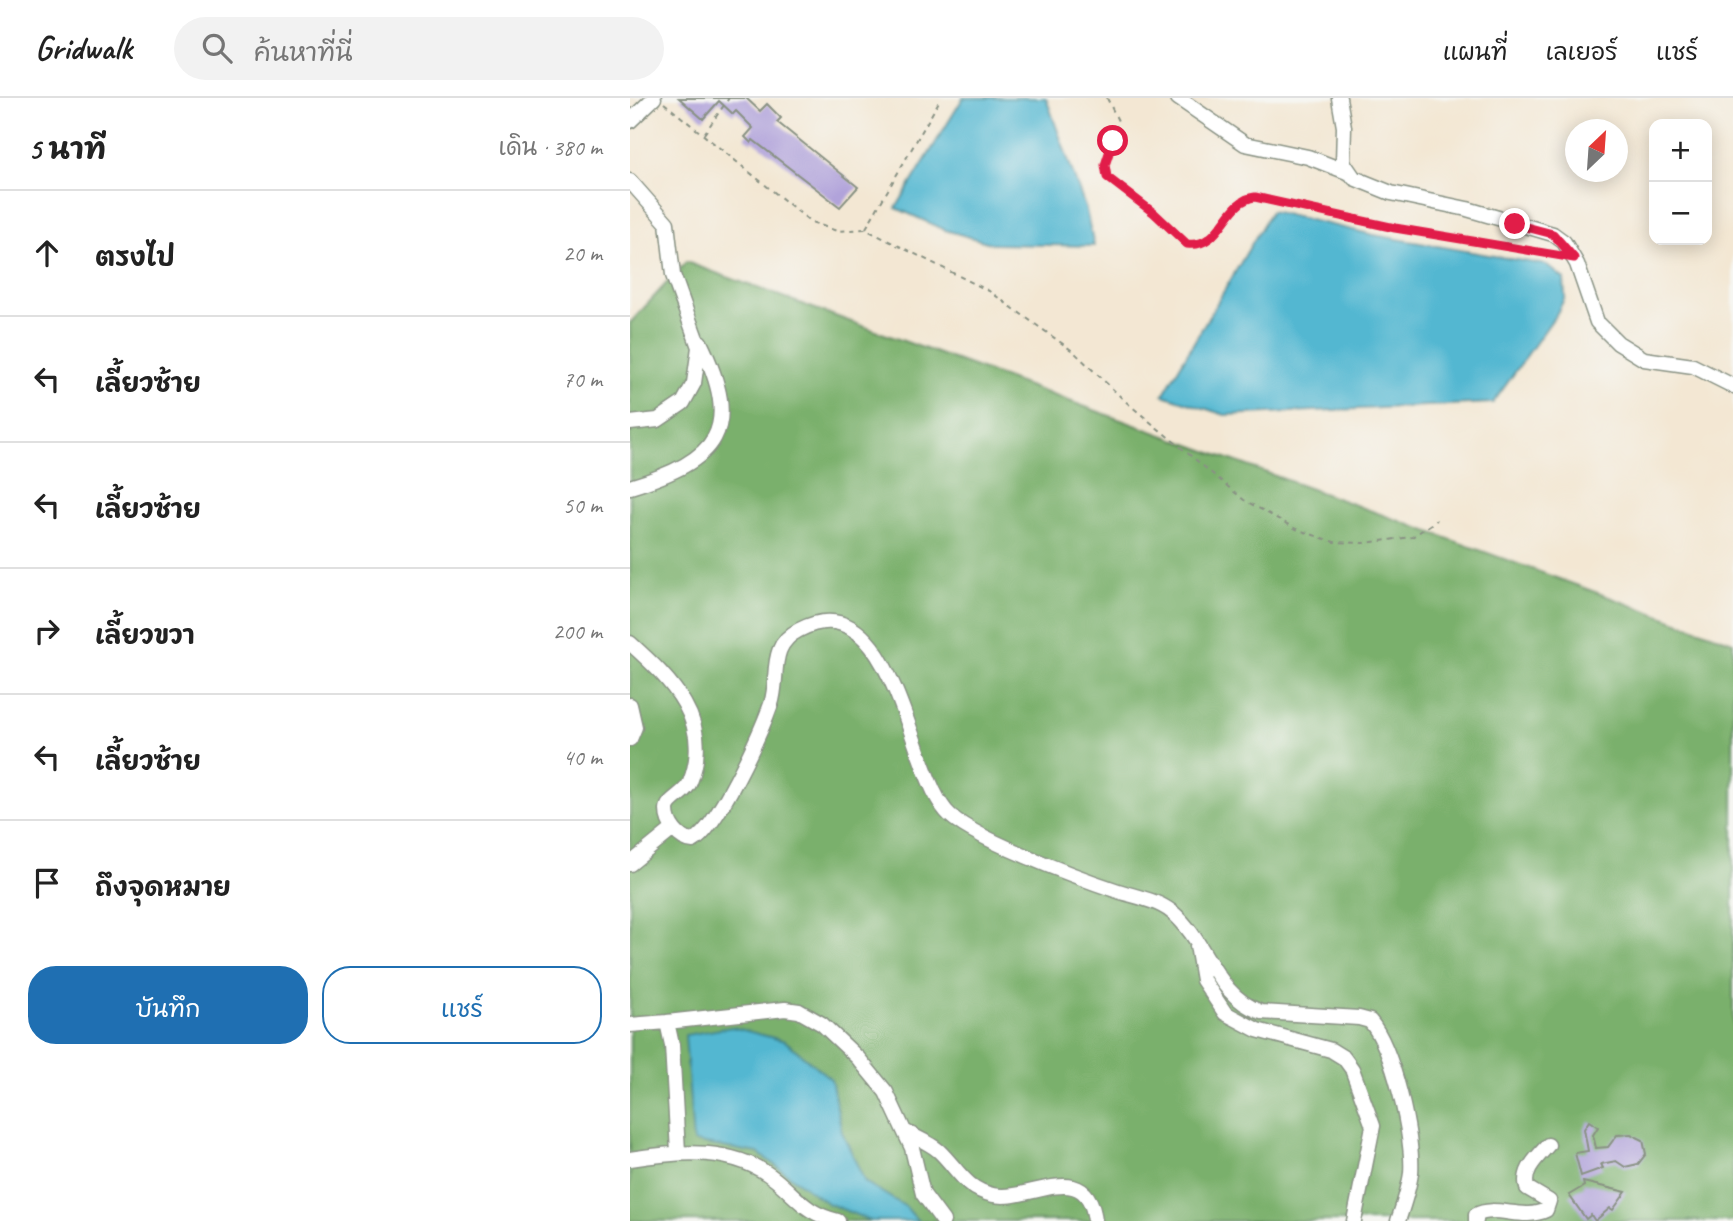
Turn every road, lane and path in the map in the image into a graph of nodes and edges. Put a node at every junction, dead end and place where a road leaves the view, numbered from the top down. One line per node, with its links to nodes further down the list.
1 (655, 98): 7 (street); 8 (path)
2 (729, 98): 8 (path)
3 (941, 98): 11 (path)
4 (1107, 98): 12 (path)
5 (1178, 98): 9 (street)
6 (1339, 98): 9 (street)
7 (630, 121)
8 (704, 134): 11 (path)
9 (1347, 172): 12 (street)
10 (630, 181): 13 (street)
11 (865, 229): 17 (path)
12 (1574, 258): 14 (street)
13 (698, 338): 15 (street); 16 (street)
14 (1733, 386)
15 (630, 423)
16 (630, 487)
17 (1437, 520)
18 (630, 643): 21 (street)
19 (630, 705): 20 (street)
20 (630, 739)
21 (673, 829): 22 (street); 23 (street)
22 (630, 864)
23 (1197, 943): 33 (street); 34 (street)
24 (667, 1022): 25 (street); 26 (street); 28 (street)
25 (630, 1025)
26 (906, 1132): 31 (street); 32 (street)
27 (1548, 1145): 35 (street)
28 (678, 1152): 29 (street); 30 (street)
29 (630, 1159)
30 (838, 1221)
31 (943, 1221)
32 (1094, 1221)
33 (1354, 1221)
34 (1398, 1221)
35 (1476, 1221)

